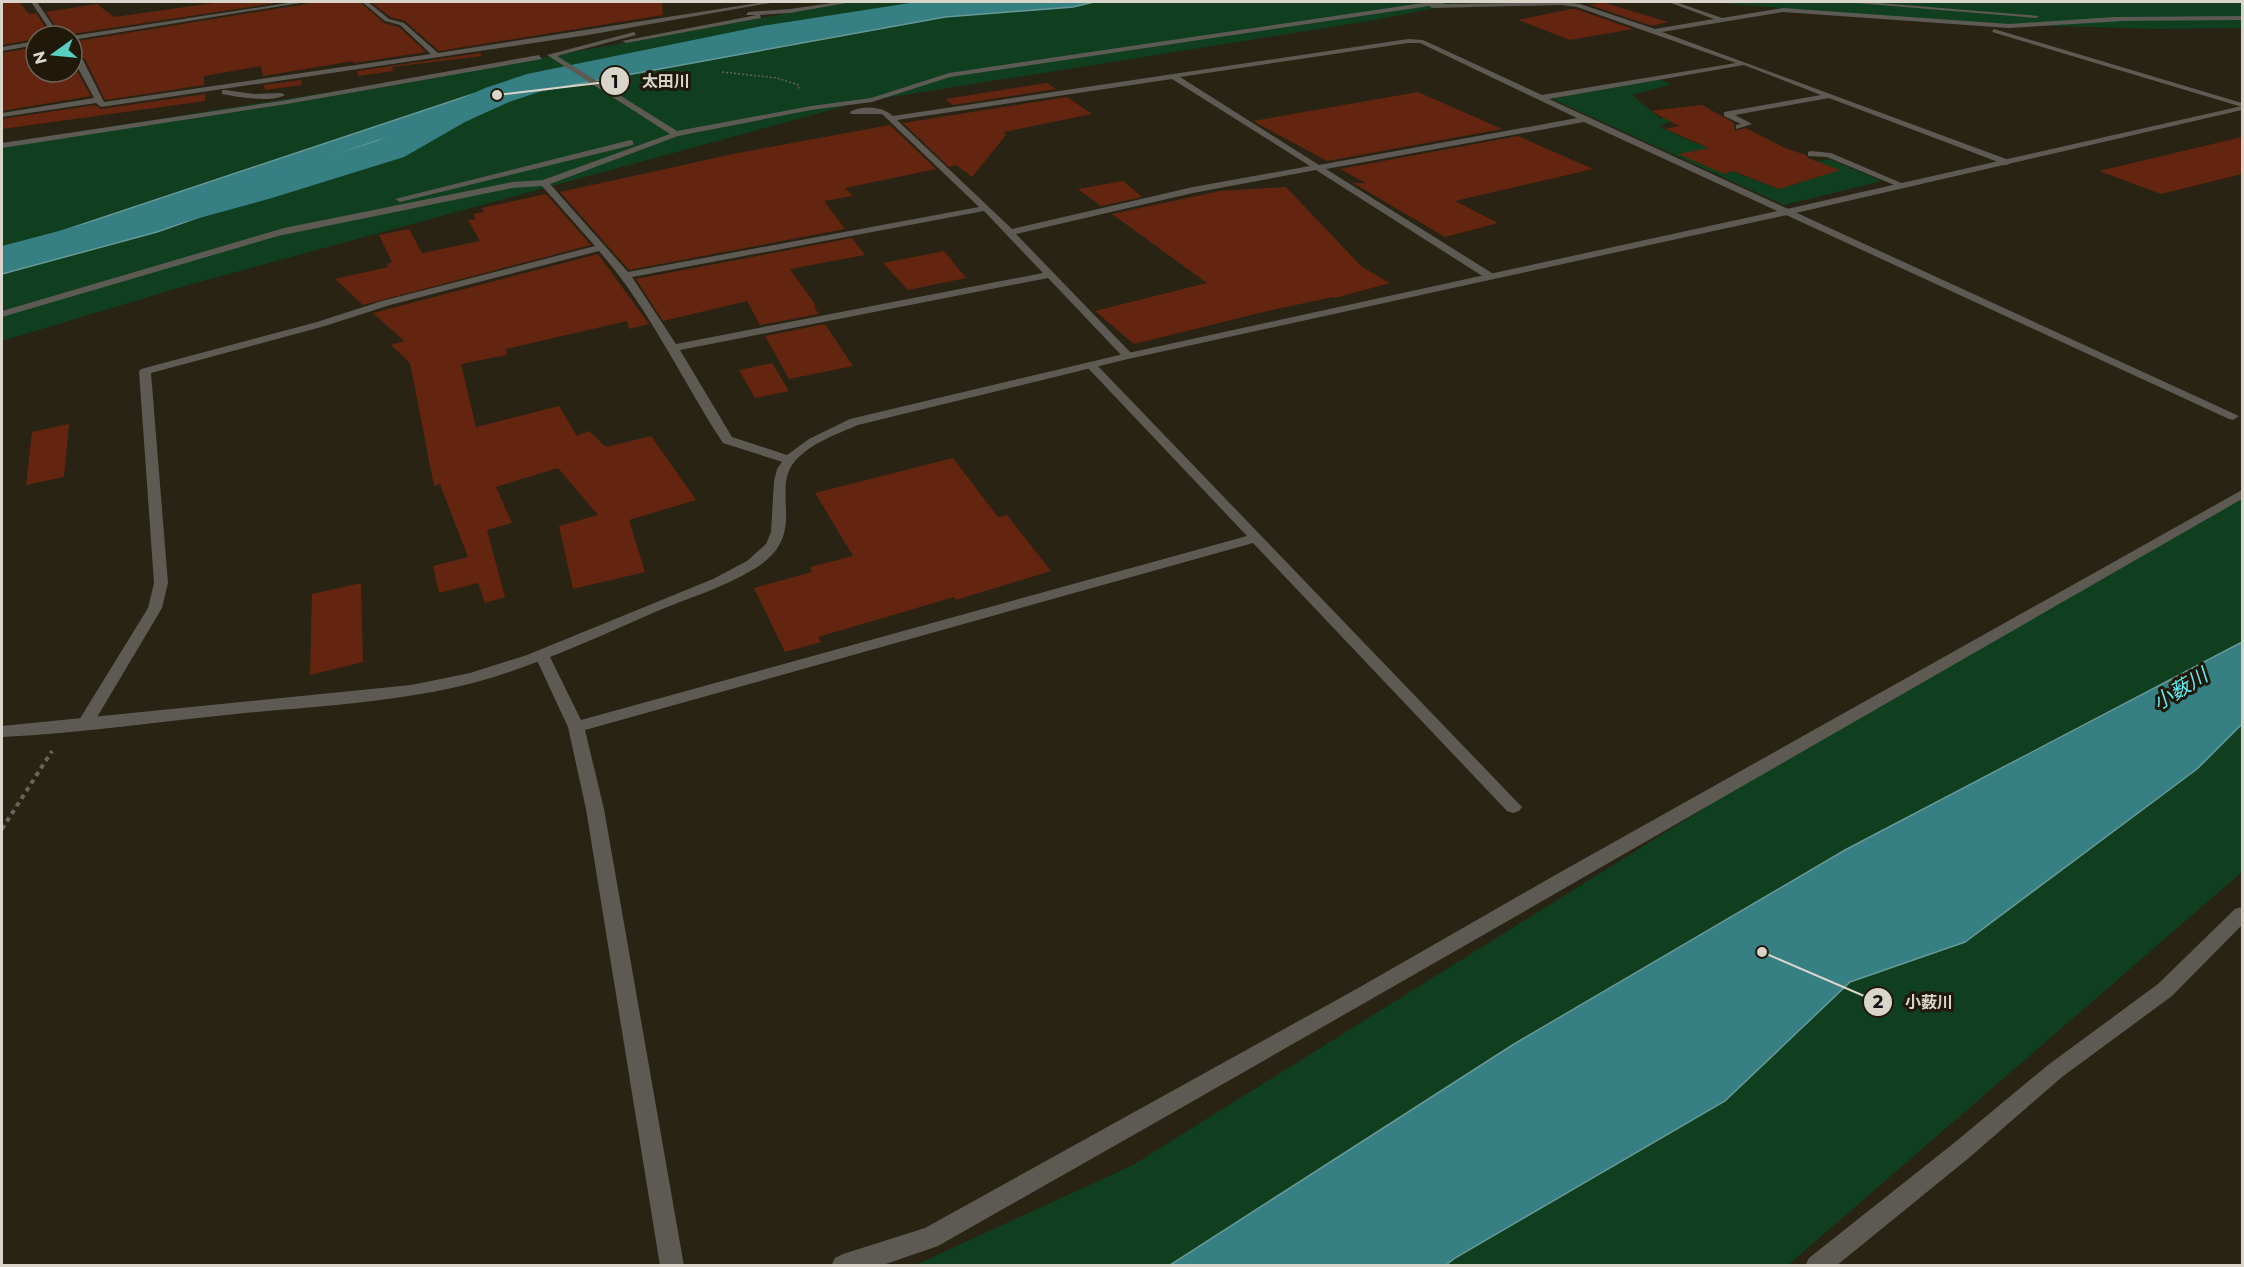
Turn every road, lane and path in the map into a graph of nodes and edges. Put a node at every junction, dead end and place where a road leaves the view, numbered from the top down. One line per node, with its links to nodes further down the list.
1 (34, 2): 16 (street)
2 (303, 2): 19 (street)
3 (365, 2): 24 (street)
4 (772, 2): 11 (street)
5 (849, 2): 12 (street)
6 (1442, 2): 10 (street)
7 (1671, 2): 15 (street)
8 (1847, 2): 14 (street)
9 (702, 6): 11 (street)
10 (1408, 6): 18 (street); 40 (street)
11 (712, 11): 20 (street); 24 (street)
12 (790, 11): 20 (street); 23 (street)
13 (2242, 18): 14 (street)
14 (2123, 19): 17 (street)
15 (1722, 20): 17 (street); 18 (street)
16 (49, 24)
17 (1974, 26): 34 (street)
18 (1655, 31): 27 (street)
19 (84, 36)
20 (617, 38): 23 (street)
21 (24, 45): 22 (street)
22 (2, 49)
23 (564, 52): 25 (street)
24 (435, 54): 30 (street)
25 (554, 56): 26 (street); 42 (street)
26 (539, 57): 30 (street); 43 (street)
27 (1744, 63): 31 (street); 32 (street)
28 (84, 70): 33 (street)
29 (1173, 76): 32 (street); 38 (street); 46 (street)
30 (214, 88): 33 (street)
31 (1830, 96): 41 (street); 45 (street)
32 (1540, 98): 39 (street)
33 (99, 100): 36 (street)
34 (2242, 106): 45 (street)
35 (840, 114): 38 (street)
36 (2, 115)
37 (820, 117): 40 (street)
38 (889, 119): 49 (street)
39 (1585, 119): 46 (street); 50 (street)
40 (724, 126): 42 (street)
41 (1739, 127)
42 (669, 134): 47 (street); 52 (street)
43 (2, 146)
44 (1812, 154): 48 (street)
45 (2006, 162): 48 (street)
46 (1316, 167): 51 (street); 56 (street)
47 (544, 183): 52 (street); 53 (street)
48 (1902, 185): 50 (street)
49 (986, 208): 51 (street); 54 (street)
50 (1787, 212): 56 (street); 61 (street)
51 (1008, 232): 55 (street)
52 (278, 233): 57 (street)
53 (600, 248): 54 (street); 66 (street)
54 (626, 275): 58 (street)
55 (1050, 275): 58 (street); 59 (street)
56 (1491, 277): 59 (street)
57 (2, 314)
58 (673, 348): 62 (street)
59 (1128, 356): 60 (street)
60 (1091, 365): 62 (street); 64 (street)
61 (2233, 416)
62 (789, 460): 65 (street)
63 (2242, 494): 73 (street)
64 (1256, 538): 67 (street); 69 (street)
65 (543, 654): 66 (street); 67 (street)
66 (76, 726): 68 (street); 70 (path)
67 (576, 727): 72 (street)
68 (2, 732)
69 (1513, 807)
70 (2, 829)
71 (2242, 914): 74 (street)
72 (672, 1266)
73 (843, 1266)
74 (1817, 1266)

